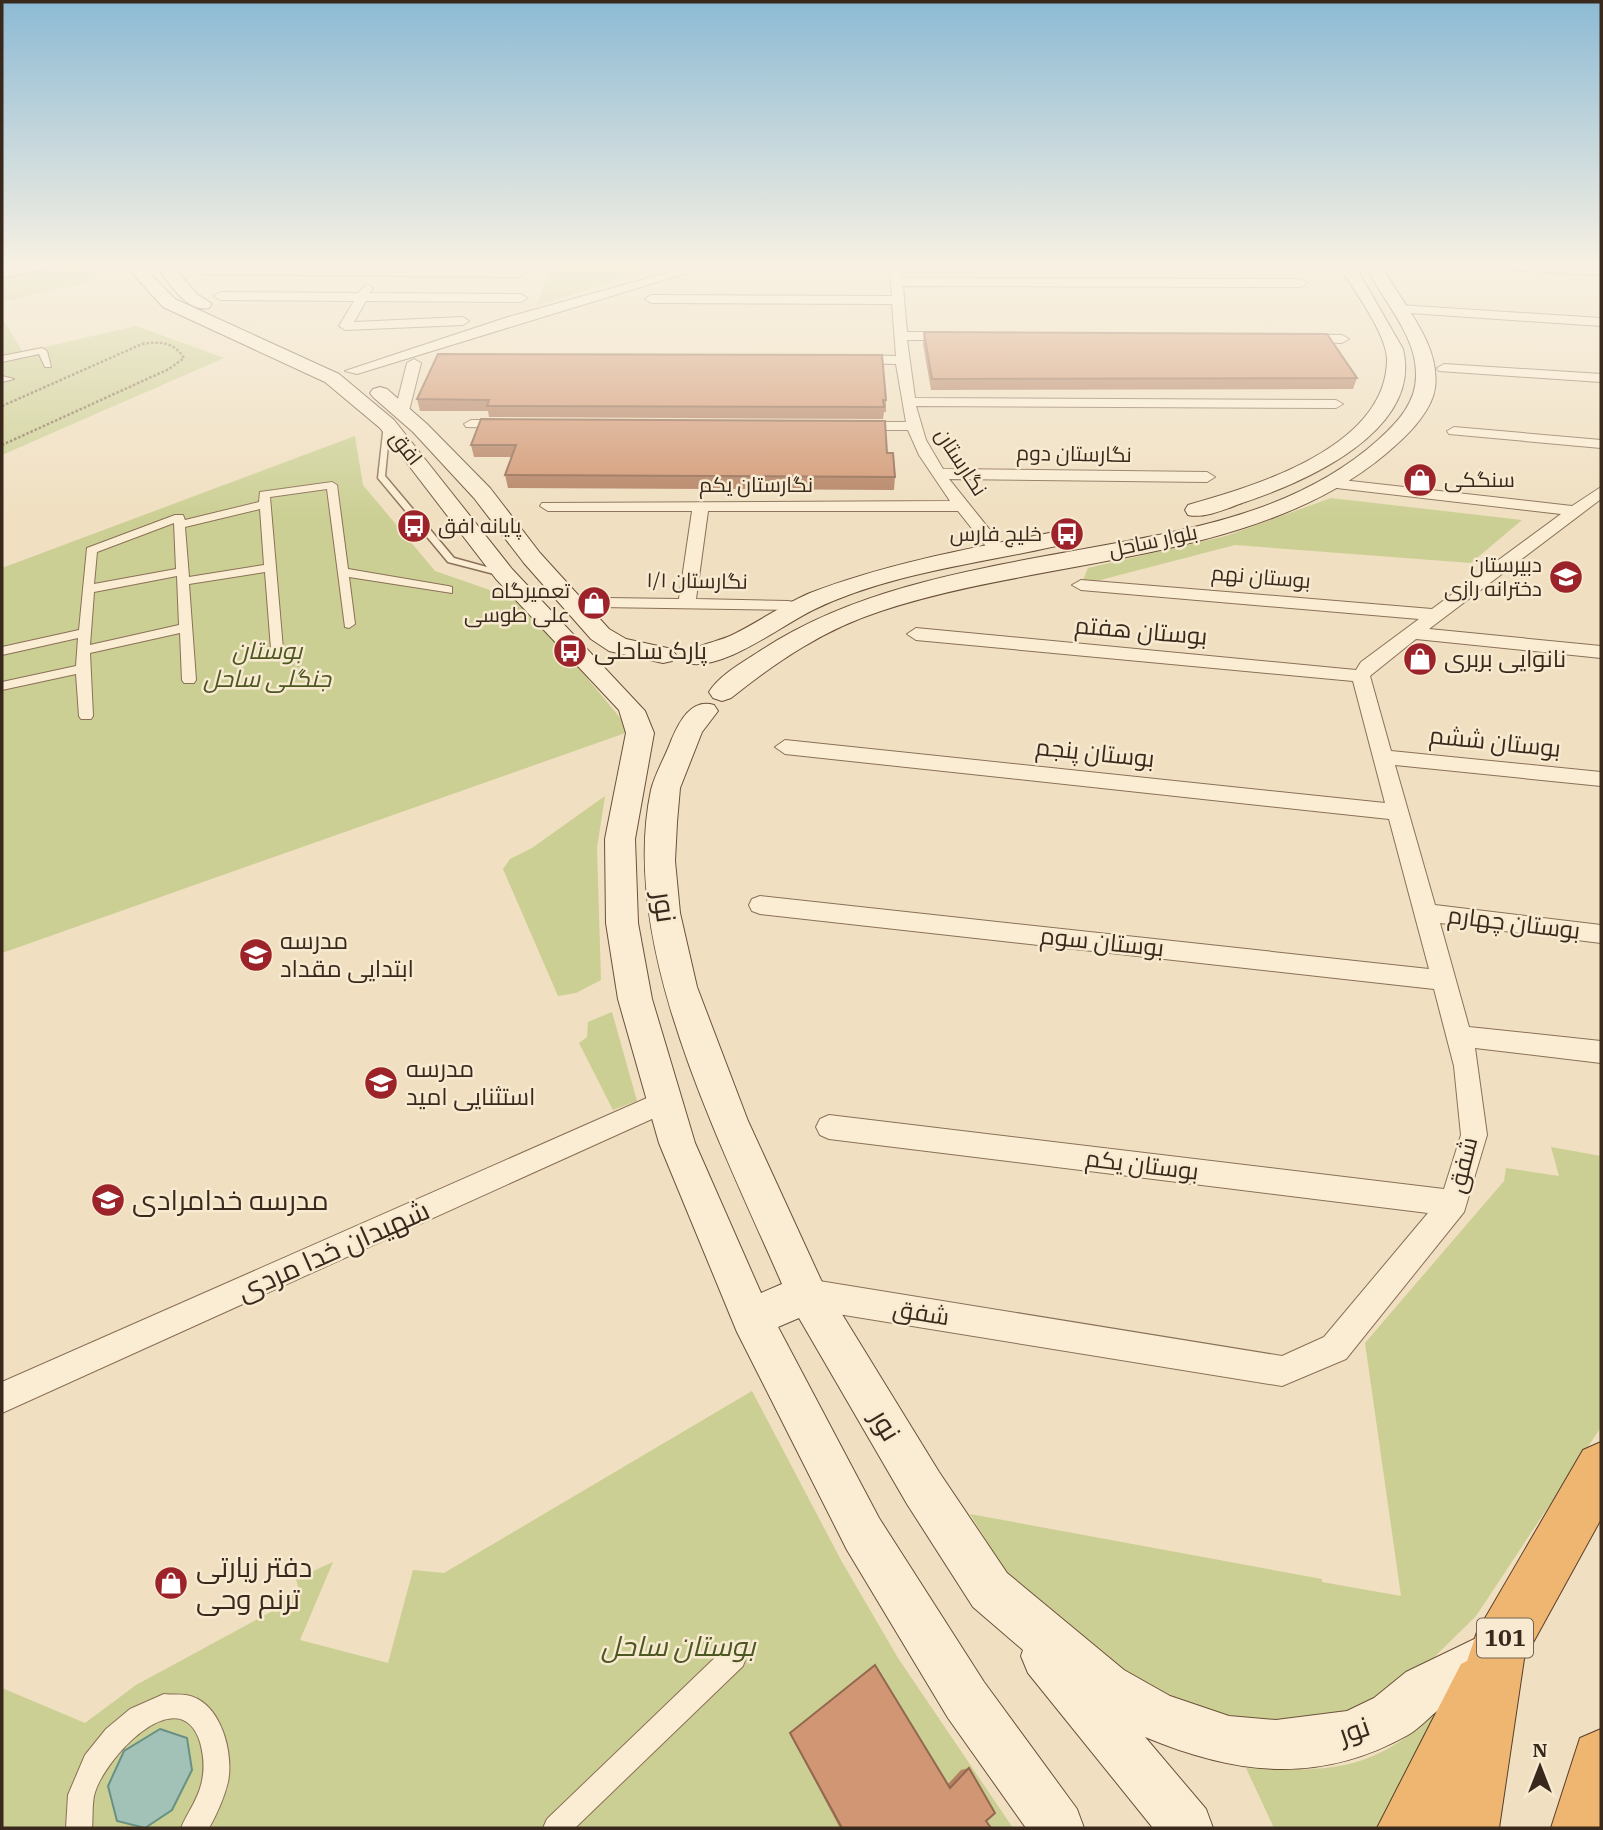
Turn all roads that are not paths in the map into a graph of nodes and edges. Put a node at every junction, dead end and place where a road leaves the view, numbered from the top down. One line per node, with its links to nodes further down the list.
1 (277, 349): 15 (main road, افق)
2 (290, 349): 15 (main road, افق)
3 (432, 349): 15 (street)
4 (445, 349): 11 (street)
5 (904, 349): 9 (street, نگارستان)
6 (1392, 349): 27 (main road, بلوار ساحل)
7 (1418, 349): 28 (main road, بلوار ساحل)
8 (836, 359): 9 (street)
9 (905, 360): 16 (street, نگارستان)
10 (3, 362): 12 (street)
11 (414, 363): 15 (street); 18 (street)
12 (48, 365)
13 (1444, 368): 14 (street)
14 (1601, 378)
15 (349, 380): 18 (main road, افق)
16 (909, 402): 17 (street); 22 (street, نگارستان)
17 (1336, 404)
18 (394, 417): 41 (main road, افق); 41 (lane); 59 (main road, افق)
19 (471, 424): 20 (street)
20 (527, 424)
21 (846, 426): 22 (street)
22 (915, 426): 25 (street, نگارستان)
23 (1454, 431): 24 (street)
24 (1601, 444)
25 (940, 474): 26 (street, نگارستان دوم); 33 (street, نگارستان)
26 (1207, 477)
27 (1289, 480): 28 (main road); 35 (main road, بلوار ساحل)
28 (1333, 484): 34 (street); 65 (main road, بلوار ساحل)
29 (1601, 492): 34 (street)
30 (265, 504): 36 (street); 39 (street); 40 (street)
31 (548, 506): 32 (street, نگارستان یکم)
32 (701, 506): 33 (street, نگارستان یکم); 47 (street)
33 (964, 506): 38 (street, نگارستان)
34 (1575, 512): 49 (street)
35 (1171, 517)
36 (179, 525): 42 (street); 44 (street)
37 (1089, 533): 38 (main road, بلوار ساحل)
38 (998, 550): 60 (main road, بلوار ساحل)
39 (269, 568): 42 (street); 55 (street)
40 (343, 572): 45 (street); 50 (street)
41 (504, 574): 65 (main road, افق)
42 (181, 577): 44 (street); 51 (street)
43 (1081, 585): 49 (street, بوستان نهم)
44 (88, 589): 52 (street)
45 (448, 590)
46 (605, 603): 47 (street, نگارستان ۱/۱)
47 (687, 603): 48 (street, نگارستان ۱/۱)
48 (788, 606)
49 (1436, 615): 53 (street)
50 (349, 624)
51 (185, 628): 56 (street); 63 (street)
52 (84, 633): 56 (street); 57 (street)
53 (1411, 633): 58 (street); 62 (street)
54 (916, 634): 62 (street, بوستان هفتم)
55 (277, 649)
56 (83, 650): 61 (street)
57 (2, 652)
58 (1601, 652)
59 (663, 655): 60 (main road, افق); 65 (main road)
60 (695, 657): 65 (main road)
61 (82, 668): 64 (street); 66 (street)
62 (1361, 676): 68 (street, شفق)
63 (189, 680)
64 (2, 686)
65 (668, 710): 77 (main road, نور); 80 (main road, نور)
66 (86, 716)
67 (785, 747): 70 (street, بوستان پنجم)
68 (1383, 757): 69 (street, بوستان ششم); 70 (street, شفق)
69 (1601, 779)
70 (1398, 812): 72 (street, شفق)
71 (760, 905): 74 (street, بوستان سوم)
72 (1426, 913): 73 (street, بوستان چهارم); 74 (street, شفق)
73 (1601, 934)
74 (1444, 980): 75 (street, شفق)
75 (1459, 1036): 76 (street); 79 (street, شفق)
76 (1601, 1052)
77 (665, 1101): 81 (main road, نور); 82 (street, شهیدان خدا مردی)
78 (829, 1127): 79 (street, بوستان یکم)
79 (1454, 1203): 80 (street, شفق)
80 (807, 1294): 81 (main road); 84 (main road, نور)
81 (751, 1318): 91 (main road, نور)
82 (2, 1398)
83 (1601, 1468): 85 (highway, 101)
84 (990, 1590): 85 (main road, نور); 92 (main road)
85 (1497, 1652): 93 (highway); 94 (highway, 101)
86 (734, 1657): 90 (street)
87 (1601, 1759): 95 (highway)
88 (79, 1828): 89 (street)
89 (194, 1828)
90 (556, 1828)
91 (1058, 1828)
92 (1187, 1828)
93 (1408, 1828)
94 (1468, 1828)
95 (1583, 1828)

